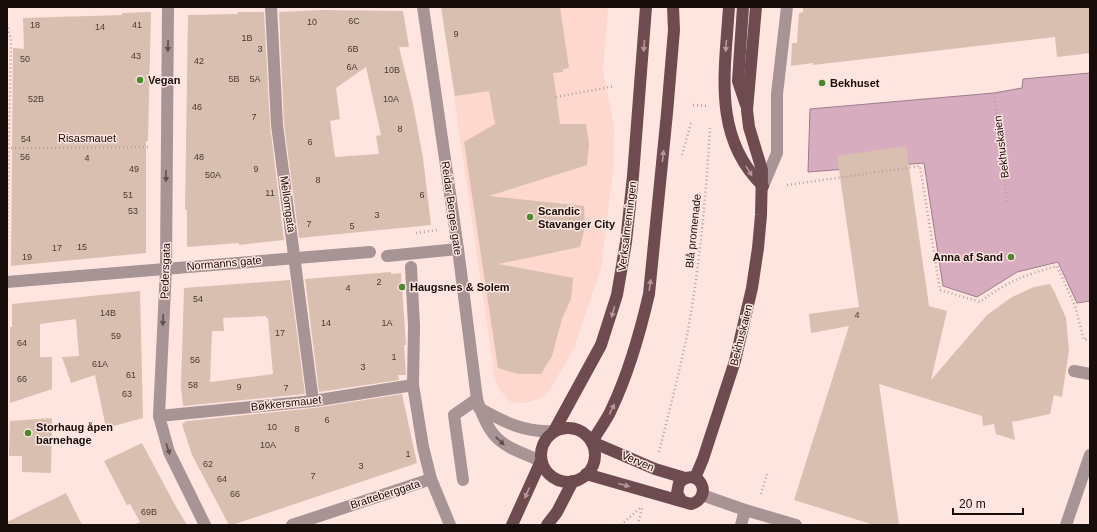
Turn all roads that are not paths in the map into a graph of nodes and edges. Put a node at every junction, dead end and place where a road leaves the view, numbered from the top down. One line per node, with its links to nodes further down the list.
1 (168, 7): 19 (street, Pedersgata, one-way to 19)
2 (271, 7): 17 (street, Mellomgata)
3 (424, 7): 14 (street, Reidar Berges gate)
4 (646, 7): 27 (main road, Verksalmenningen, one-way to 27)
5 (674, 7): 11 (main road)
6 (678, 7): 11 (street)
7 (729, 7): 13 (main road, one-way to 13)
8 (743, 7): 12 (main road)
9 (756, 7): 12 (main road, Bekhuskaien)
10 (787, 7): 13 (street, Bekhuskaien)
11 (674, 30): 28 (main road, one-way to 11)
12 (747, 110): 13 (main road, Bekhuskaien)
13 (763, 186): 32 (main road, Bekhuskaien)
14 (458, 249): 16 (street); 25 (street, Reidar Berges gate)
15 (370, 252): 17 (street, Normanns gate)
16 (387, 256)
17 (296, 257): 19 (street, Normanns gate); 24 (street, Mellomgata)
18 (411, 267): 23 (street)
19 (166, 268): 20 (street, Normanns gate); 26 (street, Pedersgata, one-way to 26)
20 (7, 282)
21 (1074, 371): 22 (street)
22 (1090, 374)
23 (413, 385): 24 (street, Bøkkersmauet); 33 (street)
24 (313, 401): 26 (street, Bøkkersmauet)
25 (478, 404): 27 (street); 30 (street, Reidar Berges gate, one-way to 30); 34 (street)
26 (159, 416): 39 (street, Pedersgata, one-way to 39)
27 (554, 431): 28 (main road); 30 (main road)
28 (592, 442): 31 (main road); 32 (main road, Verven)
29 (1090, 455): 46 (street)
30 (541, 461): 35 (main road); 42 (main road, one-way to 42)
31 (586, 474): 35 (main road); 37 (main road, one-way to 37)
32 (690, 478): 36 (main road); 37 (main road)
33 (431, 479): 40 (street, Bratteberggata); 41 (street, Bratteberggata)
34 (463, 480)
35 (573, 481): 43 (main road)
36 (702, 495): 37 (main road); 38 (street)
37 (681, 500)
38 (745, 510): 44 (street); 45 (street)
39 (205, 525)
40 (292, 525)
41 (450, 525)
42 (512, 525)
43 (547, 525)
44 (741, 525)
45 (796, 525)
46 (1066, 525)

